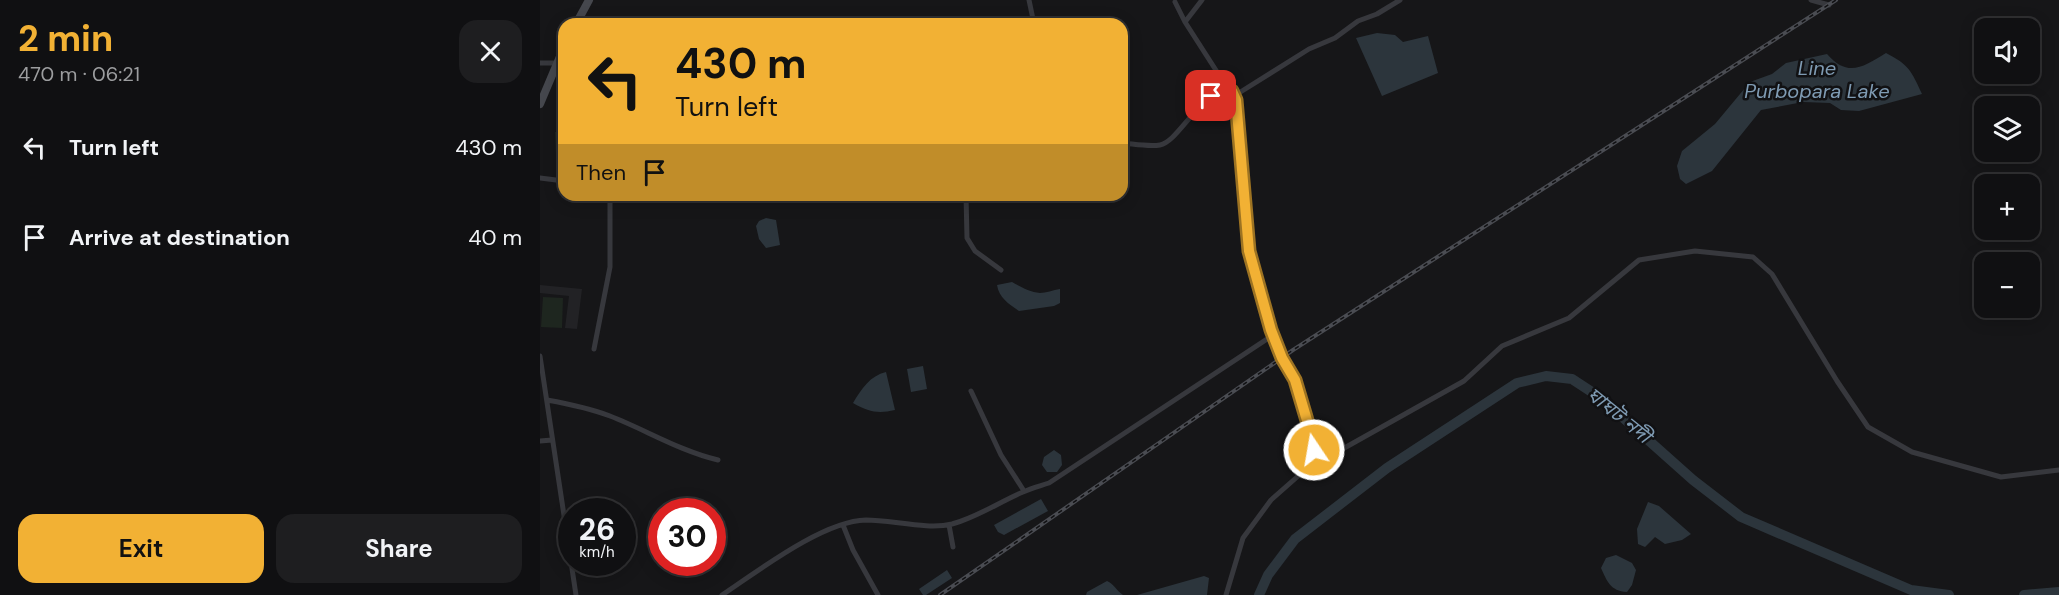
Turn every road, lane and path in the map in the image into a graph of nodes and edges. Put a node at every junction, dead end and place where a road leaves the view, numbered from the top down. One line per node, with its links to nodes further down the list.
1 (588, 0): 8 (main road)
2 (1029, 0): 9 (street)
3 (1202, 0): 10 (street)
4 (1400, 0): 14 (street)
5 (1810, 0): 7 (street)
6 (1175, 2): 10 (street)
7 (1828, 5)
8 (579, 18)
9 (1033, 18)
10 (1185, 22): 13 (street)
11 (540, 63): 12 (street)
12 (557, 63): 15 (main road)
13 (1228, 89): 14 (street); 16 (street)
14 (1234, 96): 22 (street)
15 (540, 104)
16 (1128, 143)
17 (540, 178): 18 (street)
18 (558, 180)
19 (610, 201): 23 (street)
20 (966, 201): 21 (street)
21 (1001, 270)
22 (1273, 335): 30 (street); 32 (street)
23 (594, 349)
24 (540, 356): 26 (street)
25 (971, 391): 32 (street)
26 (547, 400): 27 (street); 29 (street)
27 (552, 440): 28 (street); 36 (street)
28 (540, 441)
29 (718, 460)
30 (1305, 470): 31 (street); 39 (street)
31 (2059, 470)
32 (1024, 492): 34 (street)
33 (843, 525): 34 (street); 37 (street); 38 (street)
34 (949, 525): 35 (street)
35 (953, 548)
36 (576, 595)
37 (722, 595)
38 (878, 595)
39 (1226, 595)

